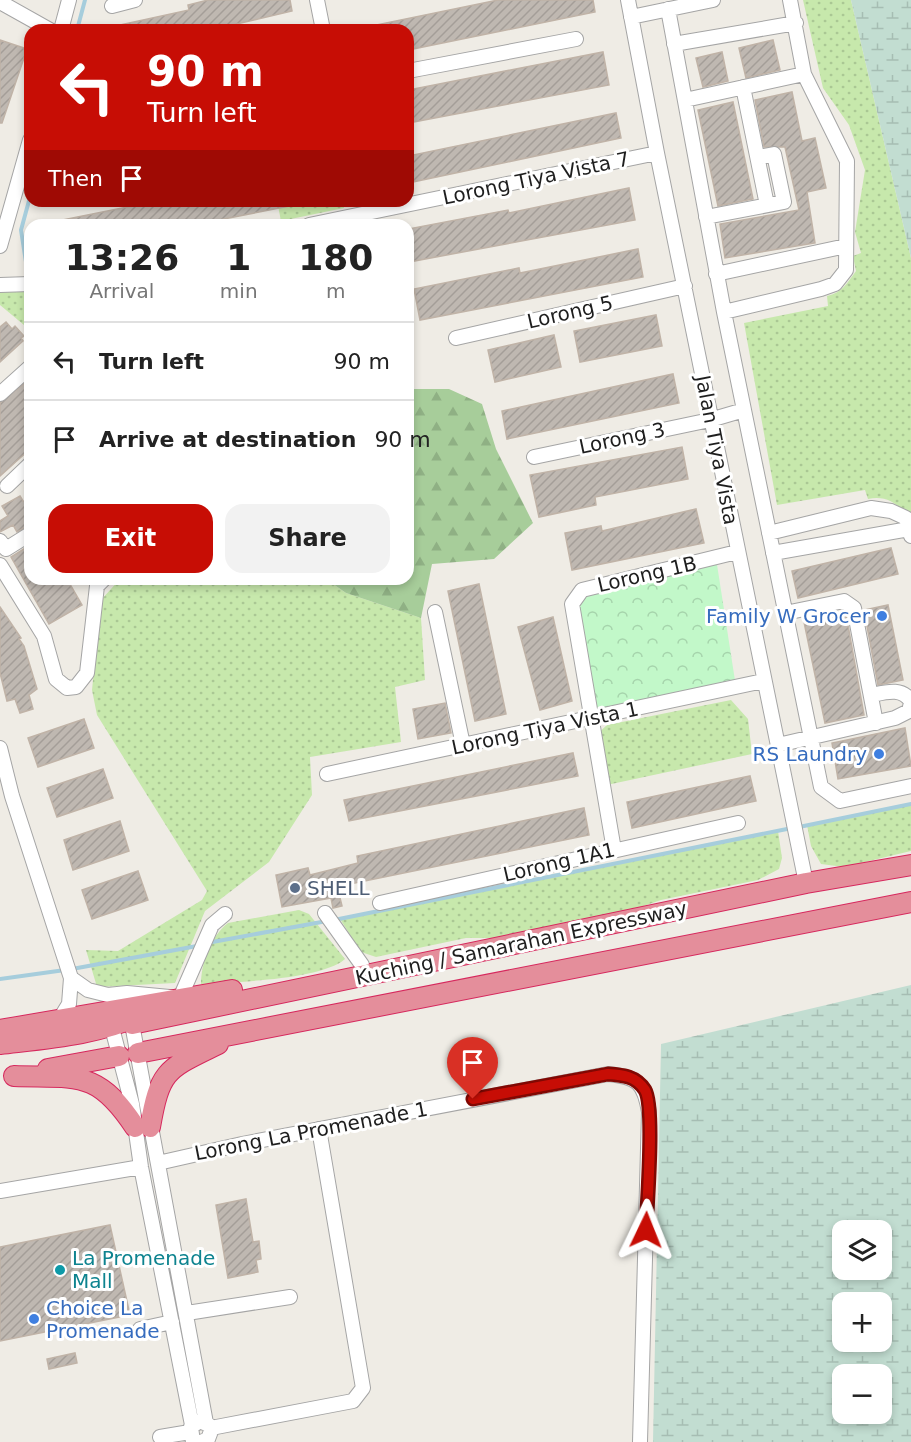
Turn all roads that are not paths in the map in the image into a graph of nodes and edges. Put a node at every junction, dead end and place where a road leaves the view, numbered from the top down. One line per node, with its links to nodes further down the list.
1 (69, 0): 13 (street)
2 (135, 0): 8 (street)
3 (317, 0): 14 (street)
4 (628, 0): 10 (street, Jalan Tiya Vista)
5 (713, 0): 9 (street)
6 (790, 0): 11 (street)
7 (0, 2): 12 (street)
8 (112, 6)
9 (668, 9): 10 (street); 16 (street)
10 (631, 17): 21 (street, Jalan Tiya Vista)
11 (796, 23): 16 (street); 18 (street)
12 (39, 24)
13 (63, 24)
14 (322, 24)
15 (576, 39): 17 (street)
16 (674, 44): 20 (street)
17 (414, 69)
18 (804, 74): 19 (street); 28 (street)
19 (743, 87): 20 (street); 25 (street)
20 (685, 100): 25 (street)
21 (657, 153): 23 (street, Lorong Tiya Vista 7); 32 (street, Jalan Tiya Vista)
22 (24, 161): 27 (street)
23 (414, 204)
24 (401, 207): 26 (street, Lorong Tiya Vista 7)
25 (706, 217): 29 (street)
26 (344, 219)
27 (0, 246)
28 (846, 246): 29 (street); 33 (street)
29 (716, 274): 33 (street)
30 (24, 284): 31 (street)
31 (0, 285)
32 (685, 286): 34 (street, Lorong 5); 38 (street, Jalan Tiya Vista)
33 (724, 312): 37 (street)
34 (456, 338)
35 (24, 372): 36 (street)
36 (0, 394)
37 (744, 410): 38 (street, Lorong 3); 42 (street)
38 (710, 420): 39 (street, Lorong 3); 46 (street, Jalan Tiya Vista)
39 (534, 457)
40 (24, 470): 41 (street)
41 (7, 486)
42 (769, 533): 43 (street); 47 (street)
43 (910, 533): 47 (street)
44 (24, 538): 45 (street)
45 (0, 541)
46 (737, 552): 52 (street, Jalan Tiya Vista); 55 (street, Lorong 1B)
47 (773, 553): 51 (street)
48 (0, 565): 49 (street)
49 (98, 585)
50 (435, 612): 58 (street)
51 (785, 613): 53 (street); 57 (street)
52 (763, 681): 55 (street, Lorong Tiya Vista 1); 59 (street, Jalan Tiya Vista)
53 (872, 695): 54 (street); 56 (street)
54 (911, 703): 56 (street)
55 (590, 718): 58 (street, Lorong Tiya Vista 1); 64 (street)
56 (876, 723): 57 (street)
57 (810, 736): 59 (street); 62 (street)
58 (463, 745): 61 (street, Lorong Tiya Vista 1)
59 (778, 745): 66 (street, Jalan Tiya Vista)
60 (0, 748): 73 (street)
61 (327, 774)
62 (911, 786)
63 (738, 823): 64 (street, Lorong 1A1)
64 (614, 850): 68 (street, Lorong 1A1)
65 (911, 865): 66 (highway, Kuching / Samarahan Expressway)
66 (806, 883): 71 (highway, Kuching / Samarahan Expressway)
67 (911, 902): 79 (highway, Kuching / Samarahan Expressway)
68 (380, 903)
69 (324, 913): 72 (street)
70 (225, 914): 74 (street)
71 (496, 948): 72 (highway); 76 (highway, Kuching / Samarahan Expressway)
72 (362, 965): 74 (highway)
73 (71, 978): 74 (street); 75 (street)
74 (180, 998): 75 (highway); 77 (highway)
75 (58, 1022): 78 (highway)
76 (132, 1024): 81 (street)
77 (112, 1028): 80 (highway); 81 (street)
78 (0, 1030)
79 (245, 1031): 81 (highway, Kuching / Samarahan Expressway); 83 (highway)
80 (0, 1044)
81 (129, 1054): 82 (highway, Kuching / Samarahan Expressway); 83 (street); 83 (street)
82 (7, 1077): 83 (highway)
83 (142, 1127): 85 (street); 86 (street)
84 (319, 1129): 85 (street, Lorong La Promenade 1); 92 (street); 94 (street, Lorong La Promenade 1)
85 (158, 1163): 89 (street)
86 (141, 1167): 87 (street); 90 (street)
87 (0, 1191)
88 (290, 1297): 89 (street)
89 (187, 1313): 92 (street)
90 (172, 1322): 91 (street); 92 (street)
91 (140, 1329)
92 (200, 1435): 93 (street)
93 (160, 1437)
94 (640, 1442)

